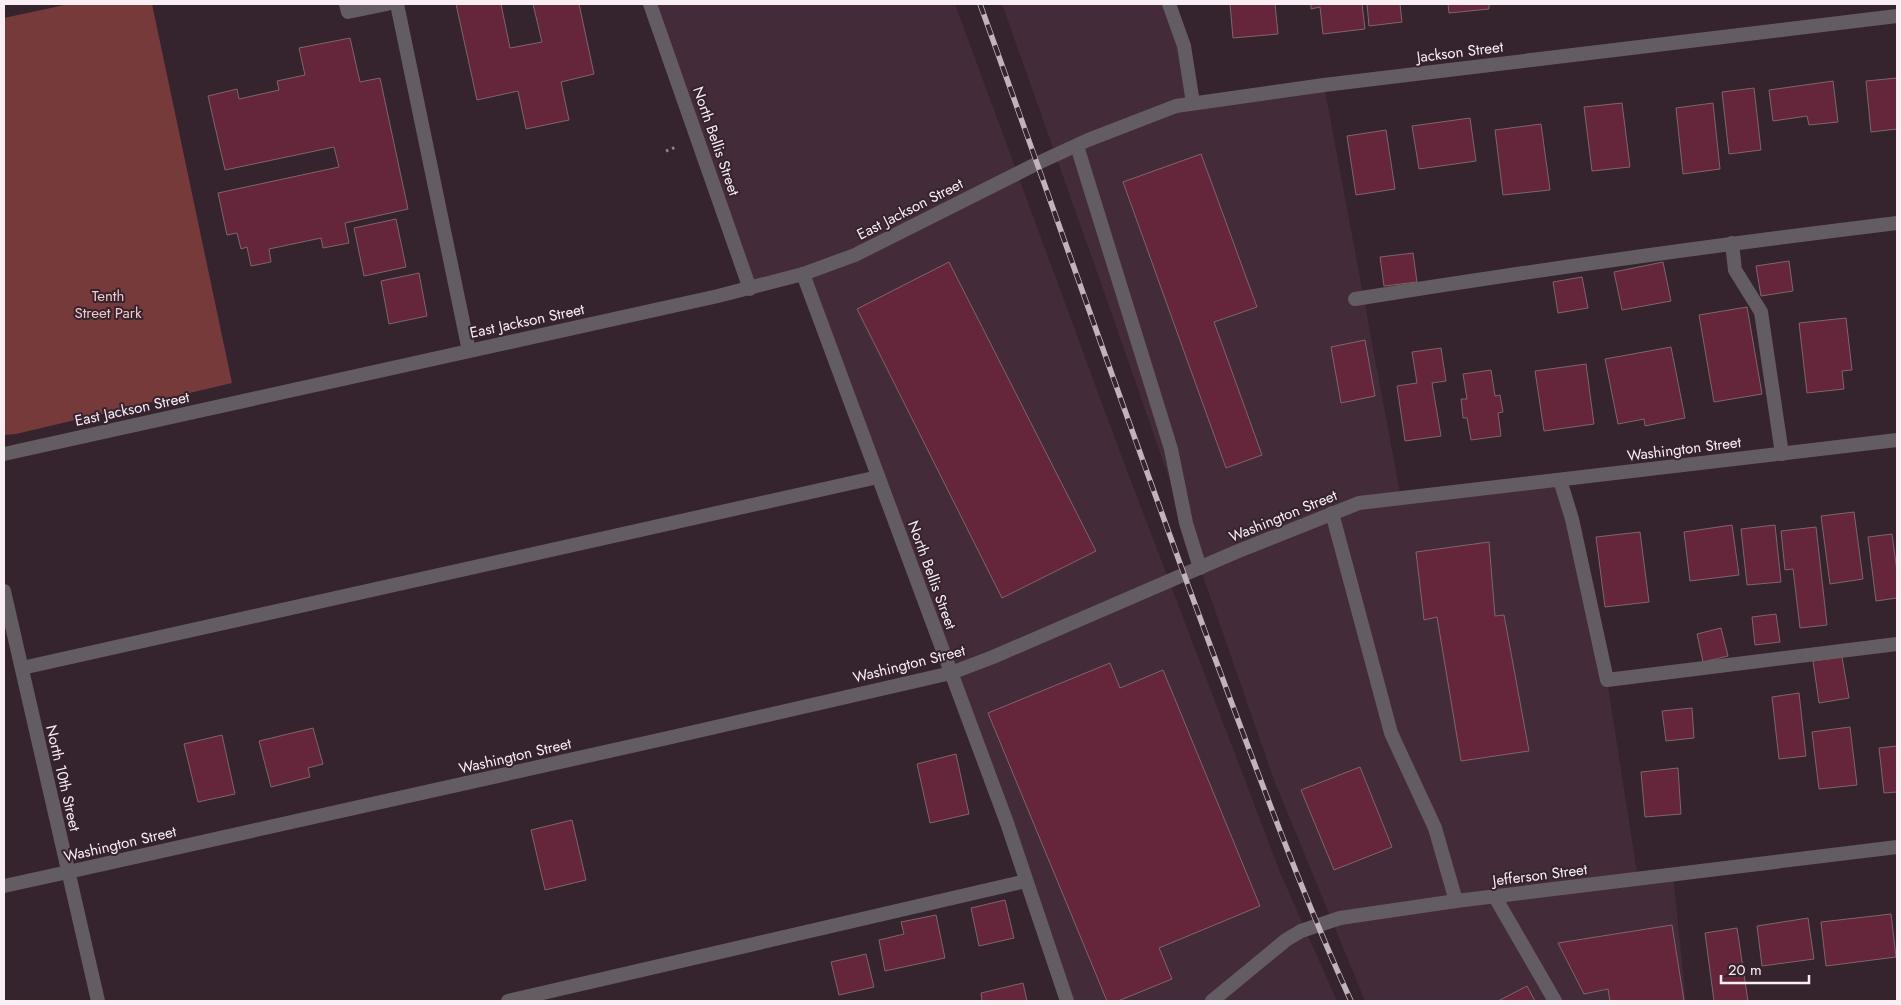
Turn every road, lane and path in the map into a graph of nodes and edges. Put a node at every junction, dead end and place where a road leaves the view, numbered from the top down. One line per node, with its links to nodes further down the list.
1 (346, 4): 2 (street)
2 (387, 4)
3 (397, 4): 17 (street)
4 (650, 4): 15 (street, North Bellis Street)
5 (1169, 4): 7 (street)
6 (1897, 16): 7 (street, Jackson Street)
7 (1193, 103): 9 (street, Jackson Street)
8 (680, 146): 10 (path)
9 (1076, 146): 11 (street, Jackson Street); 24 (street)
10 (666, 151)
11 (1038, 163): 14 (street, East Jackson Street)
12 (1897, 222): 13 (street)
13 (1732, 243): 16 (street); 20 (street)
14 (803, 274): 15 (street, East Jackson Street); 21 (street, North Bellis Street)
15 (750, 288): 17 (street, East Jackson Street)
16 (1355, 299)
17 (469, 351): 19 (street, East Jackson Street)
18 (1897, 440): 20 (street, Washington Street)
19 (4, 454)
20 (1782, 454): 22 (street, Washington Street)
21 (878, 477): 27 (street); 28 (street, North Bellis Street)
22 (1560, 480): 23 (street, Washington Street); 26 (street)
23 (1332, 513): 24 (street, Washington Street); 34 (street)
24 (1200, 568): 28 (street, Washington Street)
25 (4, 591): 27 (street, North 10th Street)
26 (1897, 644)
27 (22, 668): 30 (street, North 10th Street)
28 (951, 673): 30 (street, Washington Street); 31 (street, North Bellis Street)
29 (1897, 847): 33 (street, Jefferson Street)
30 (68, 872): 32 (street, Washington Street); 35 (street, North 10th Street)
31 (1026, 881): 36 (street); 37 (street, North Bellis Street)
32 (4, 886)
33 (1494, 897): 34 (street, Jefferson Street); 39 (street)
34 (1456, 902): 38 (street, Jefferson Street)
35 (98, 1001)
36 (508, 1001)
37 (1067, 1001)
38 (1212, 1001)
39 (1555, 1001)

